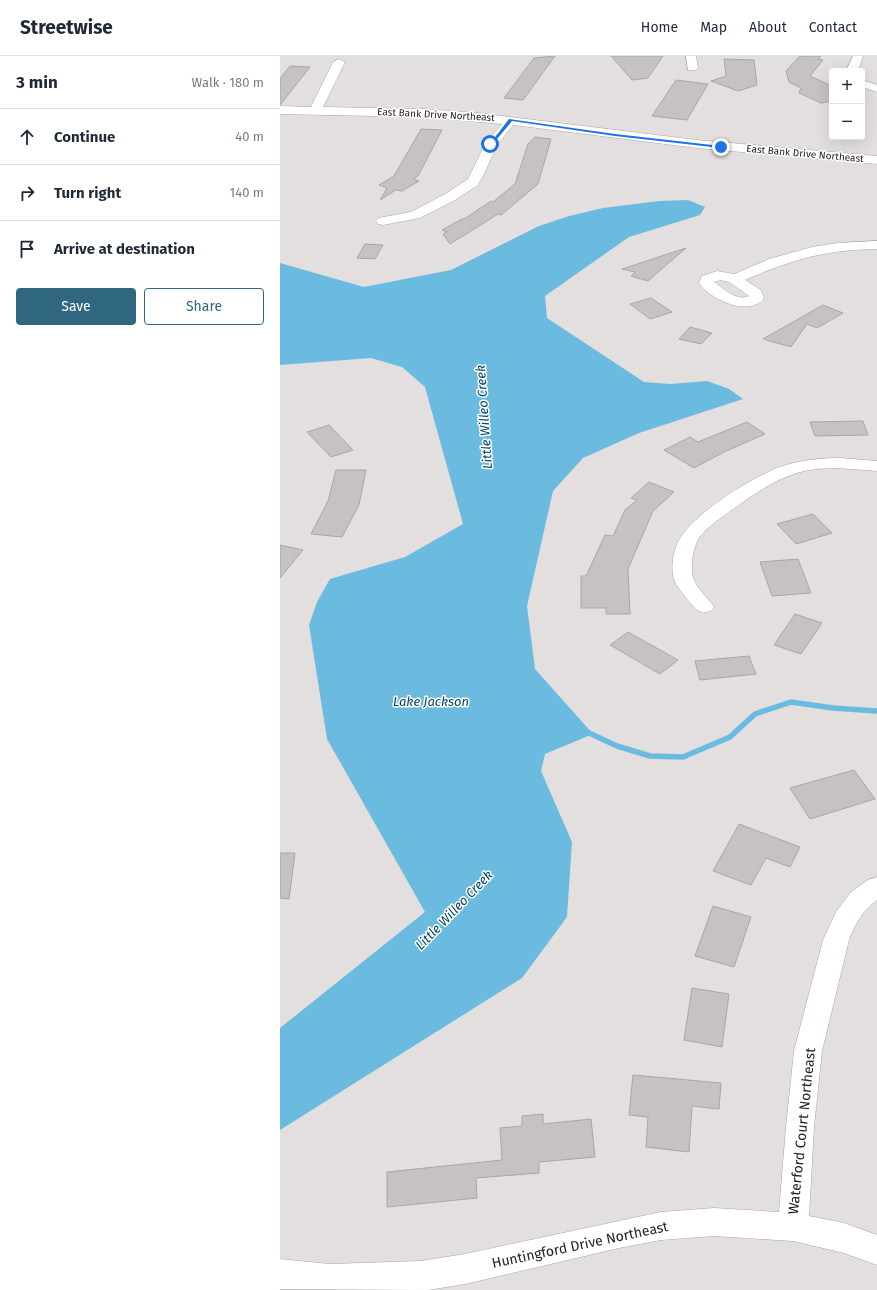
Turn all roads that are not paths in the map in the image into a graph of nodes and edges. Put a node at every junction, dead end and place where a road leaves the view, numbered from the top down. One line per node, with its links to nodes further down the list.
1 (691, 56): 4 (street)
2 (858, 56): 5 (street)
3 (339, 62): 9 (street)
4 (692, 68)
5 (853, 68)
6 (865, 84): 7 (street)
7 (877, 89)
8 (280, 110): 9 (street, East Bank Drive Northeast)
9 (315, 111): 10 (street, East Bank Drive Northeast)
10 (511, 120): 11 (street, East Bank Drive Northeast); 12 (street)
11 (877, 160)
12 (383, 221)
13 (877, 245): 14 (street)
14 (734, 279)
15 (877, 466): 16 (street)
16 (704, 607)
17 (877, 887): 18 (street, Waterford Court Northeast)
18 (792, 1227): 19 (street, Huntingford Drive Northeast); 20 (street, Huntingford Drive Northeast)
19 (877, 1250)
20 (280, 1274)

